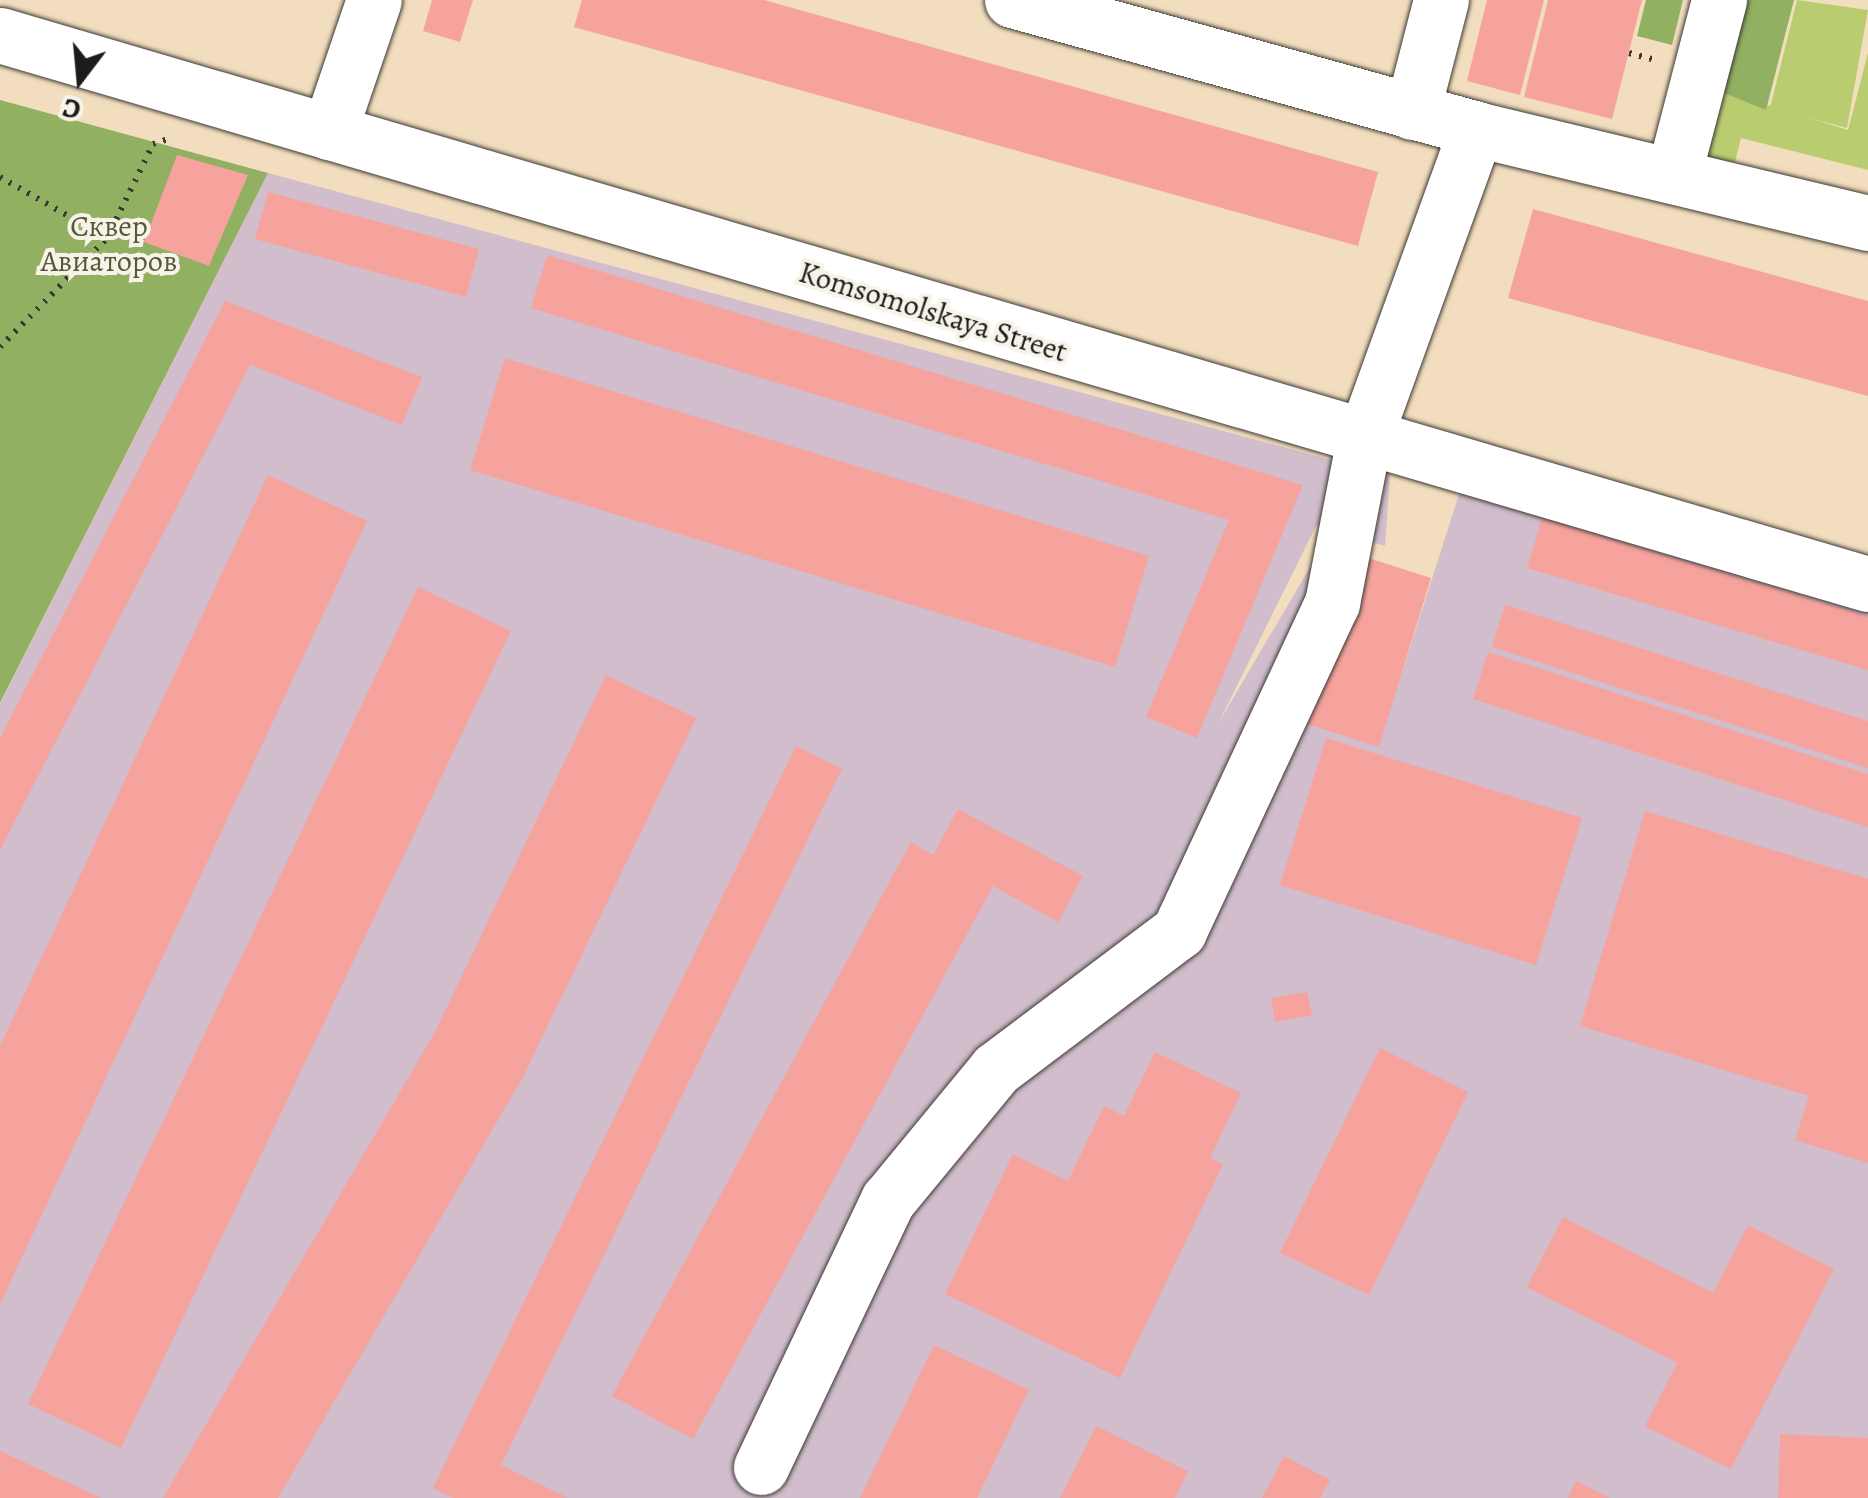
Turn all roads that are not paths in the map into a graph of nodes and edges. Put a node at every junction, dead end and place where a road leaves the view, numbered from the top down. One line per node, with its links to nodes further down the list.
1 (374, 0): 8 (street)
2 (1012, 0): 6 (street)
3 (1441, 0): 6 (street)
4 (1719, 0): 9 (street)
5 (0, 35): 8 (street, Komsomolskaya Street)
6 (1412, 112): 7 (street)
7 (1476, 129): 9 (street); 11 (street)
8 (329, 132): 11 (street, Komsomolskaya Street)
9 (1674, 172): 10 (street)
10 (1868, 223)
11 (1364, 439): 12 (street, Komsomolskaya Street); 13 (street)
12 (1868, 584)
13 (761, 1467)

